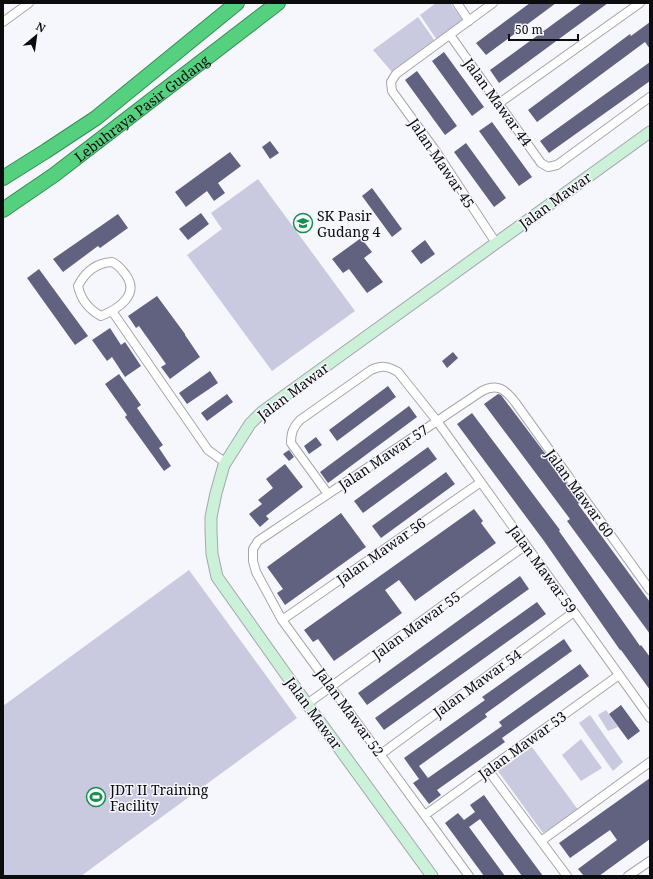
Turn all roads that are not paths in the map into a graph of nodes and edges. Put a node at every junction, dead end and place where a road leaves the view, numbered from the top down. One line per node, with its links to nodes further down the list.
1 (30, 3): 8 (street)
2 (237, 3): 13 (highway, Lebuhraya Pasir Gudang)
3 (278, 3): 14 (highway, Lebuhraya Pasir Gudang)
4 (457, 3): 7 (street)
5 (493, 3): 7 (street)
6 (640, 3): 11 (street)
7 (469, 21): 9 (street)
8 (3, 22)
9 (450, 35): 11 (street, Jalan Mawar 44); 15 (street, Jalan Mawar 45)
10 (650, 97): 11 (street, Jalan Mawar 44)
11 (498, 104)
12 (650, 132): 15 (street, Jalan Mawar)
13 (3, 178)
14 (3, 210)
15 (496, 243): 19 (street, Jalan Mawar)
16 (112, 311): 16 (street); 19 (street)
17 (510, 396): 18 (street, Jalan Mawar 57); 24 (street, Jalan Mawar 60)
18 (437, 421): 20 (street, Jalan Mawar 59); 21 (street, Jalan Mawar 57); 21 (street, Jalan Mawar 59)
19 (226, 463): 29 (street, Jalan Mawar)
20 (481, 482): 23 (street, Jalan Mawar 59); 26 (street, Jalan Mawar 56)
21 (328, 494): 22 (street, Jalan Mawar 57)
22 (258, 541): 26 (street, Jalan Mawar 52)
23 (526, 545): 25 (street, Jalan Mawar 59); 28 (street, Jalan Mawar 55)
24 (650, 590)
25 (574, 612): 27 (street, Jalan Mawar 59); 31 (street, Jalan Mawar 54)
26 (282, 620): 28 (street, Jalan Mawar 52)
27 (619, 675): 30 (street, Jalan Mawar 59); 33 (street, Jalan Mawar 53)
28 (331, 687): 29 (street, Jalan Mawar 55); 31 (street, Jalan Mawar 52)
29 (307, 704): 37 (street, Jalan Mawar)
30 (650, 718)
31 (381, 754): 34 (street, Jalan Mawar 52)
32 (650, 762): 35 (street)
33 (488, 770): 34 (street, Jalan Mawar 53); 35 (street)
34 (425, 815): 38 (street, Jalan Mawar 52)
35 (541, 841): 39 (street)
36 (650, 861): 40 (street)
37 (432, 876)
38 (469, 876)
39 (566, 876)
40 (628, 876)

